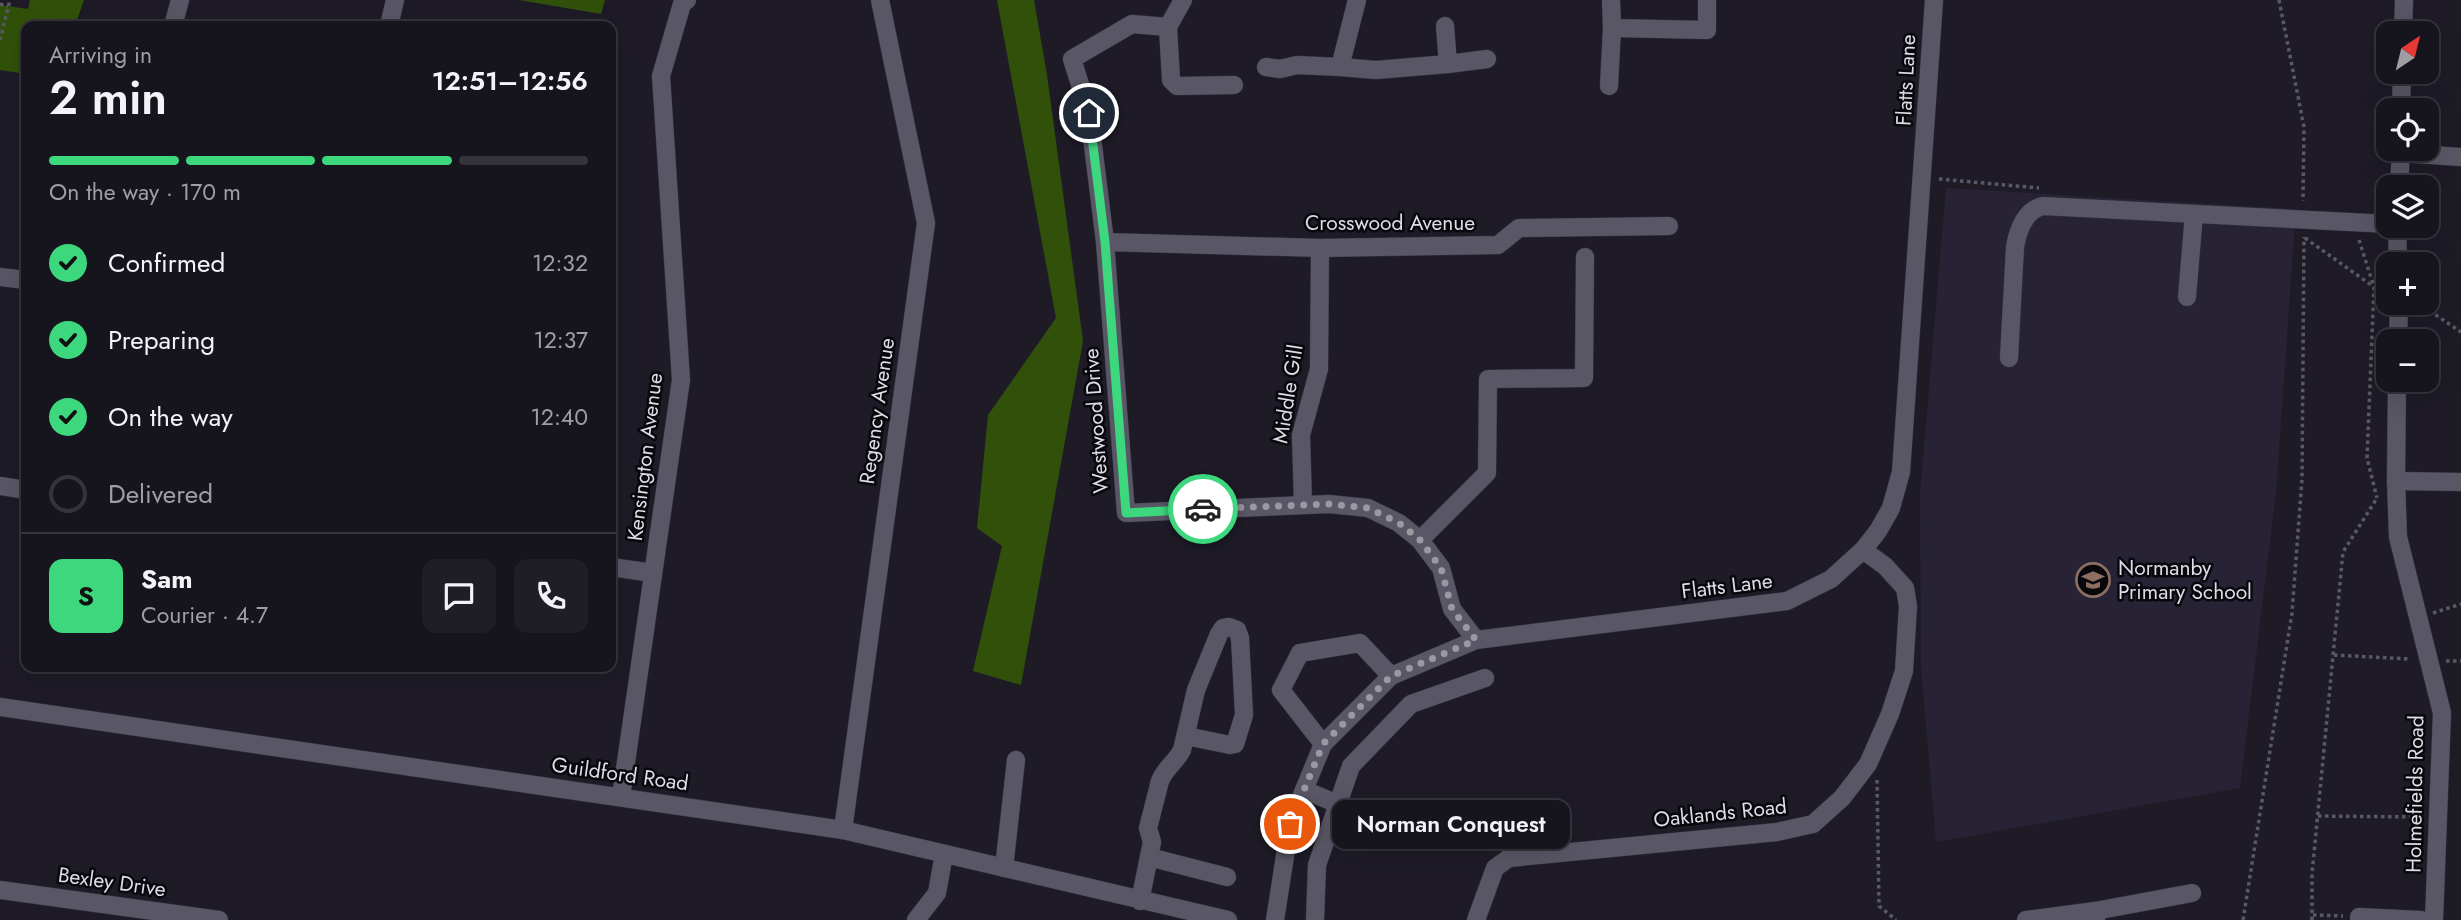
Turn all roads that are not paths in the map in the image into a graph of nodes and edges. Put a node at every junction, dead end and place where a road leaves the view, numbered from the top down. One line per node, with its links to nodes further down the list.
1 (180, 0): 11 (street)
2 (395, 0): 12 (street)
3 (687, 0): 44 (street, Kensington Avenue)
4 (880, 0): 55 (street, Regency Avenue)
5 (1183, 0): 15 (street)
6 (1357, 0): 20 (street)
7 (1611, 0): 16 (street)
8 (1707, 0): 16 (street)
9 (1934, 0): 42 (street, Flatts Lane)
10 (2404, 0): 13 (street)
11 (174, 21)
12 (389, 21)
13 (2403, 21)
14 (1445, 26): 18 (street)
15 (1168, 27): 21 (street); 28 (street)
16 (1612, 28): 22 (street)
17 (1487, 59): 18 (street)
18 (1448, 64): 20 (street)
19 (1266, 67): 20 (street)
20 (1340, 67)
21 (1234, 85)
22 (1609, 86)
23 (2439, 155): 24 (street)
24 (2461, 157)
25 (2194, 214): 26 (street); 33 (street); 34 (street)
26 (2376, 223)
27 (1669, 226): 29 (street, Crosswood Avenue)
28 (1105, 242): 29 (street, Crosswood Avenue); 40 (street, Westwood Drive)
29 (1320, 248): 40 (street, Middle Gill)
30 (1585, 257): 41 (street)
31 (0, 277): 32 (street)
32 (21, 279)
33 (2187, 297)
34 (2009, 358)
35 (2398, 392): 36 (street, Holmefields Road)
36 (2396, 481): 37 (street); 73 (street, Holmefields Road)
37 (2461, 482)
38 (0, 486): 39 (street)
39 (21, 489)
40 (1303, 505): 41 (street, Westwood Drive)
41 (1420, 540): 45 (street, Westwood Drive)
42 (1863, 550): 45 (street, Flatts Lane); 70 (street, Oaklands Road)
43 (616, 568): 44 (street)
44 (653, 573): 53 (street, Kensington Avenue)
45 (1476, 640): 46 (street, Flatts Lane)
46 (1391, 676): 50 (street, Flatts Lane); 50 (street)
47 (1485, 678): 54 (street)
48 (0, 707): 53 (street, Guildford Road)
49 (1186, 736): 49 (street); 57 (street)
50 (1323, 744): 52 (street, Flatts Lane)
51 (1016, 760): 58 (street)
52 (1304, 790): 54 (street); 68 (street, Flatts Lane)
53 (621, 797): 55 (street, Guildford Road)
54 (1338, 804): 69 (street)
55 (843, 830): 56 (street, Guildford Road)
56 (944, 854): 58 (street, Guildford Road); 66 (street)
57 (1149, 857): 59 (street); 62 (street)
58 (1004, 868): 62 (street, Guildford Road)
59 (1227, 877)
60 (0, 890): 65 (street, Bexley Drive)
61 (2192, 894): 63 (street)
62 (1145, 908): 67 (street, Guildford Road)
63 (2096, 915): 71 (street)
64 (2359, 917): 72 (street)
65 (219, 920)
66 (916, 920)
67 (1228, 920)
68 (1275, 920)
69 (1315, 920)
70 (1476, 920)
71 (2026, 920)
72 (2421, 920)
73 (2434, 920)

